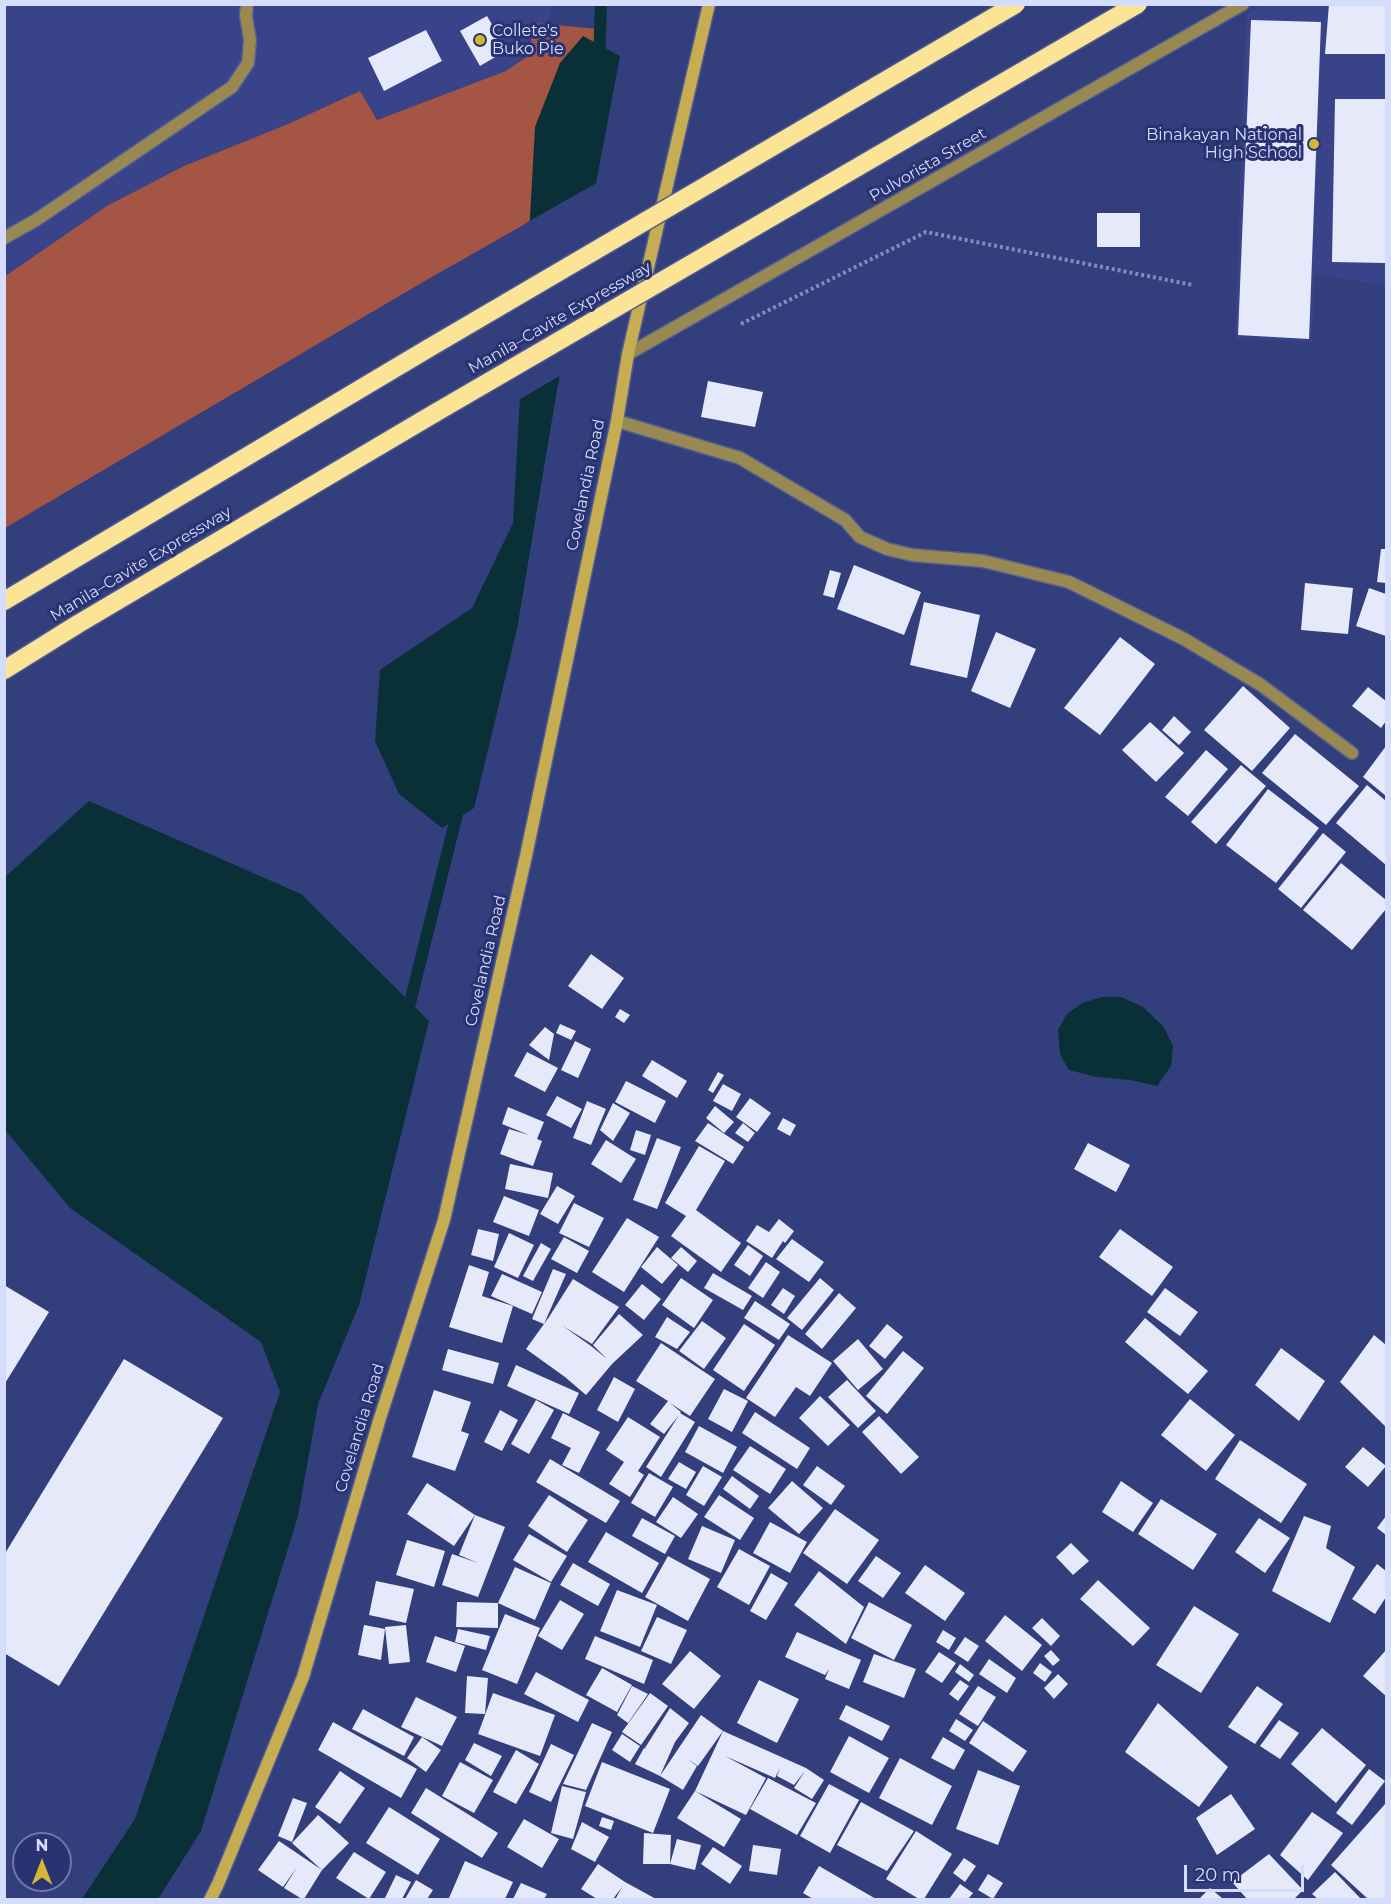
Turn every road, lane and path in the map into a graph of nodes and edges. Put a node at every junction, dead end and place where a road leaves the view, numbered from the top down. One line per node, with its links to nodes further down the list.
1 (247, 4): 6 (street)
2 (709, 4): 9 (main road, Covelandia Road)
3 (1016, 4): 11 (highway, bridge)
4 (1138, 4): 12 (highway, Manila–Cavite Expressway, bridge)
5 (1243, 4): 9 (street, Pulvorista Street)
6 (4, 238)
7 (1193, 285): 8 (path)
8 (738, 326)
9 (628, 354): 10 (main road, Covelandia Road)
10 (617, 421): 13 (street); 14 (main road, Covelandia Road)
11 (4, 601)
12 (4, 670)
13 (1352, 753)
14 (210, 1899)

